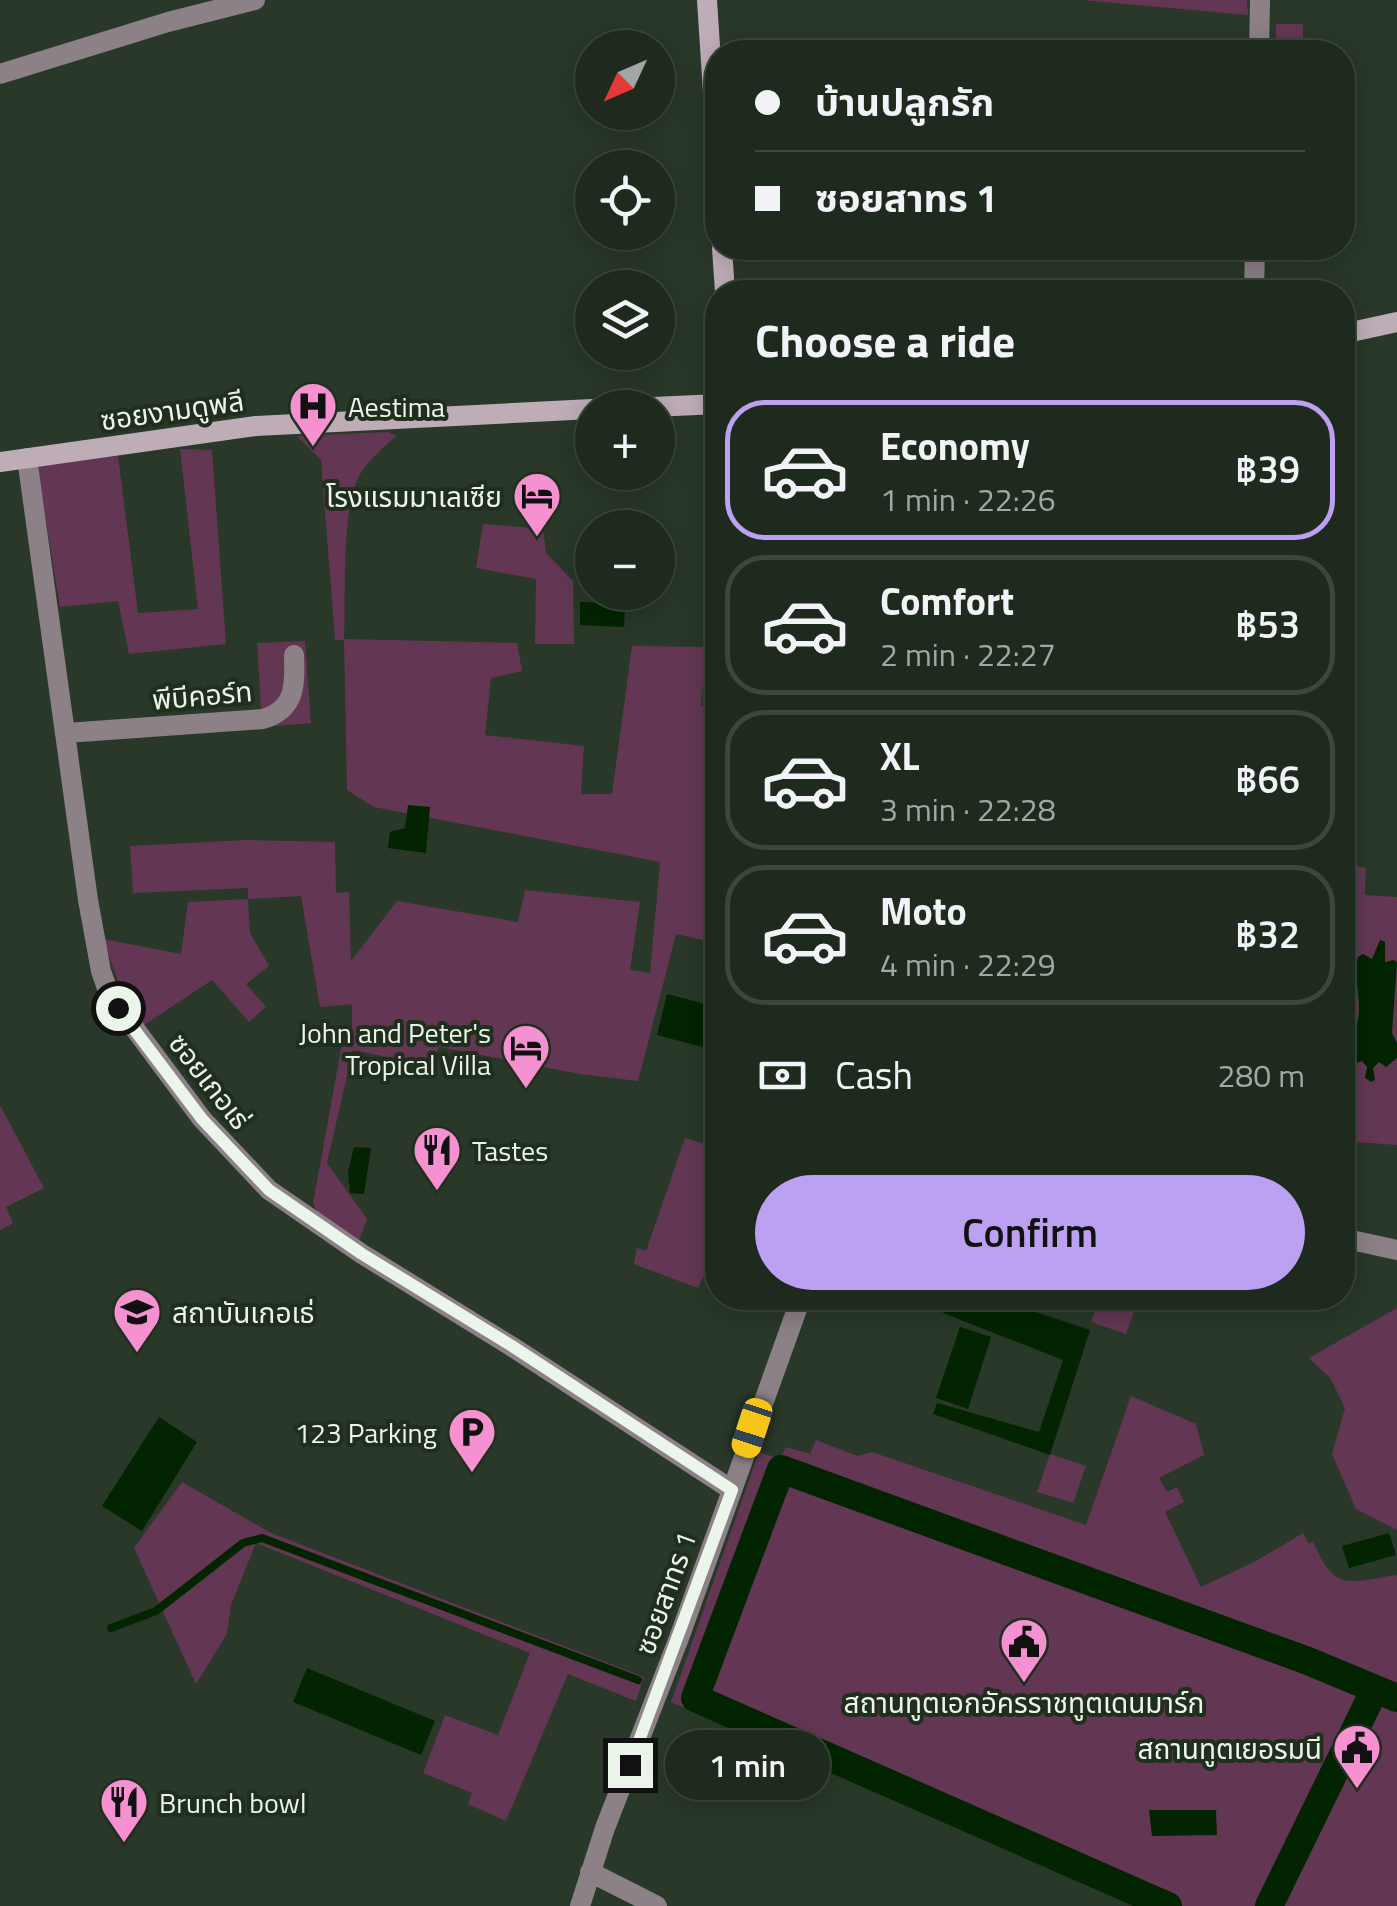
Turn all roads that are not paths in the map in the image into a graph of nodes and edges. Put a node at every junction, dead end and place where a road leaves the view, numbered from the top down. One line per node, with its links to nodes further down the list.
1 (256, 0): 6 (street)
2 (707, 0): 4 (street)
3 (1260, 0): 5 (street)
4 (710, 40)
5 (1258, 40)
6 (0, 74)
7 (1397, 322): 8 (street)
8 (1355, 331)
9 (705, 405): 10 (street)
10 (675, 406)
11 (575, 410): 12 (street, ซอยงามดูพลี)
12 (26, 458): 13 (street, ซอยงามดูพลี); 15 (street, ซอยเกอเธ่)
13 (0, 462)
14 (294, 655): 15 (street, พีบีคอร์ท)
15 (66, 733): 19 (street, ซอยเกอเธ่)
16 (1355, 1241): 17 (street)
17 (1397, 1250)
18 (797, 1310): 19 (street, ซอยสาทร 1)
19 (732, 1490): 20 (street, ซอยสาทร 1)
20 (590, 1872): 21 (street, ซอยสาทร 1); 22 (street)
21 (580, 1906)
22 (657, 1906)

